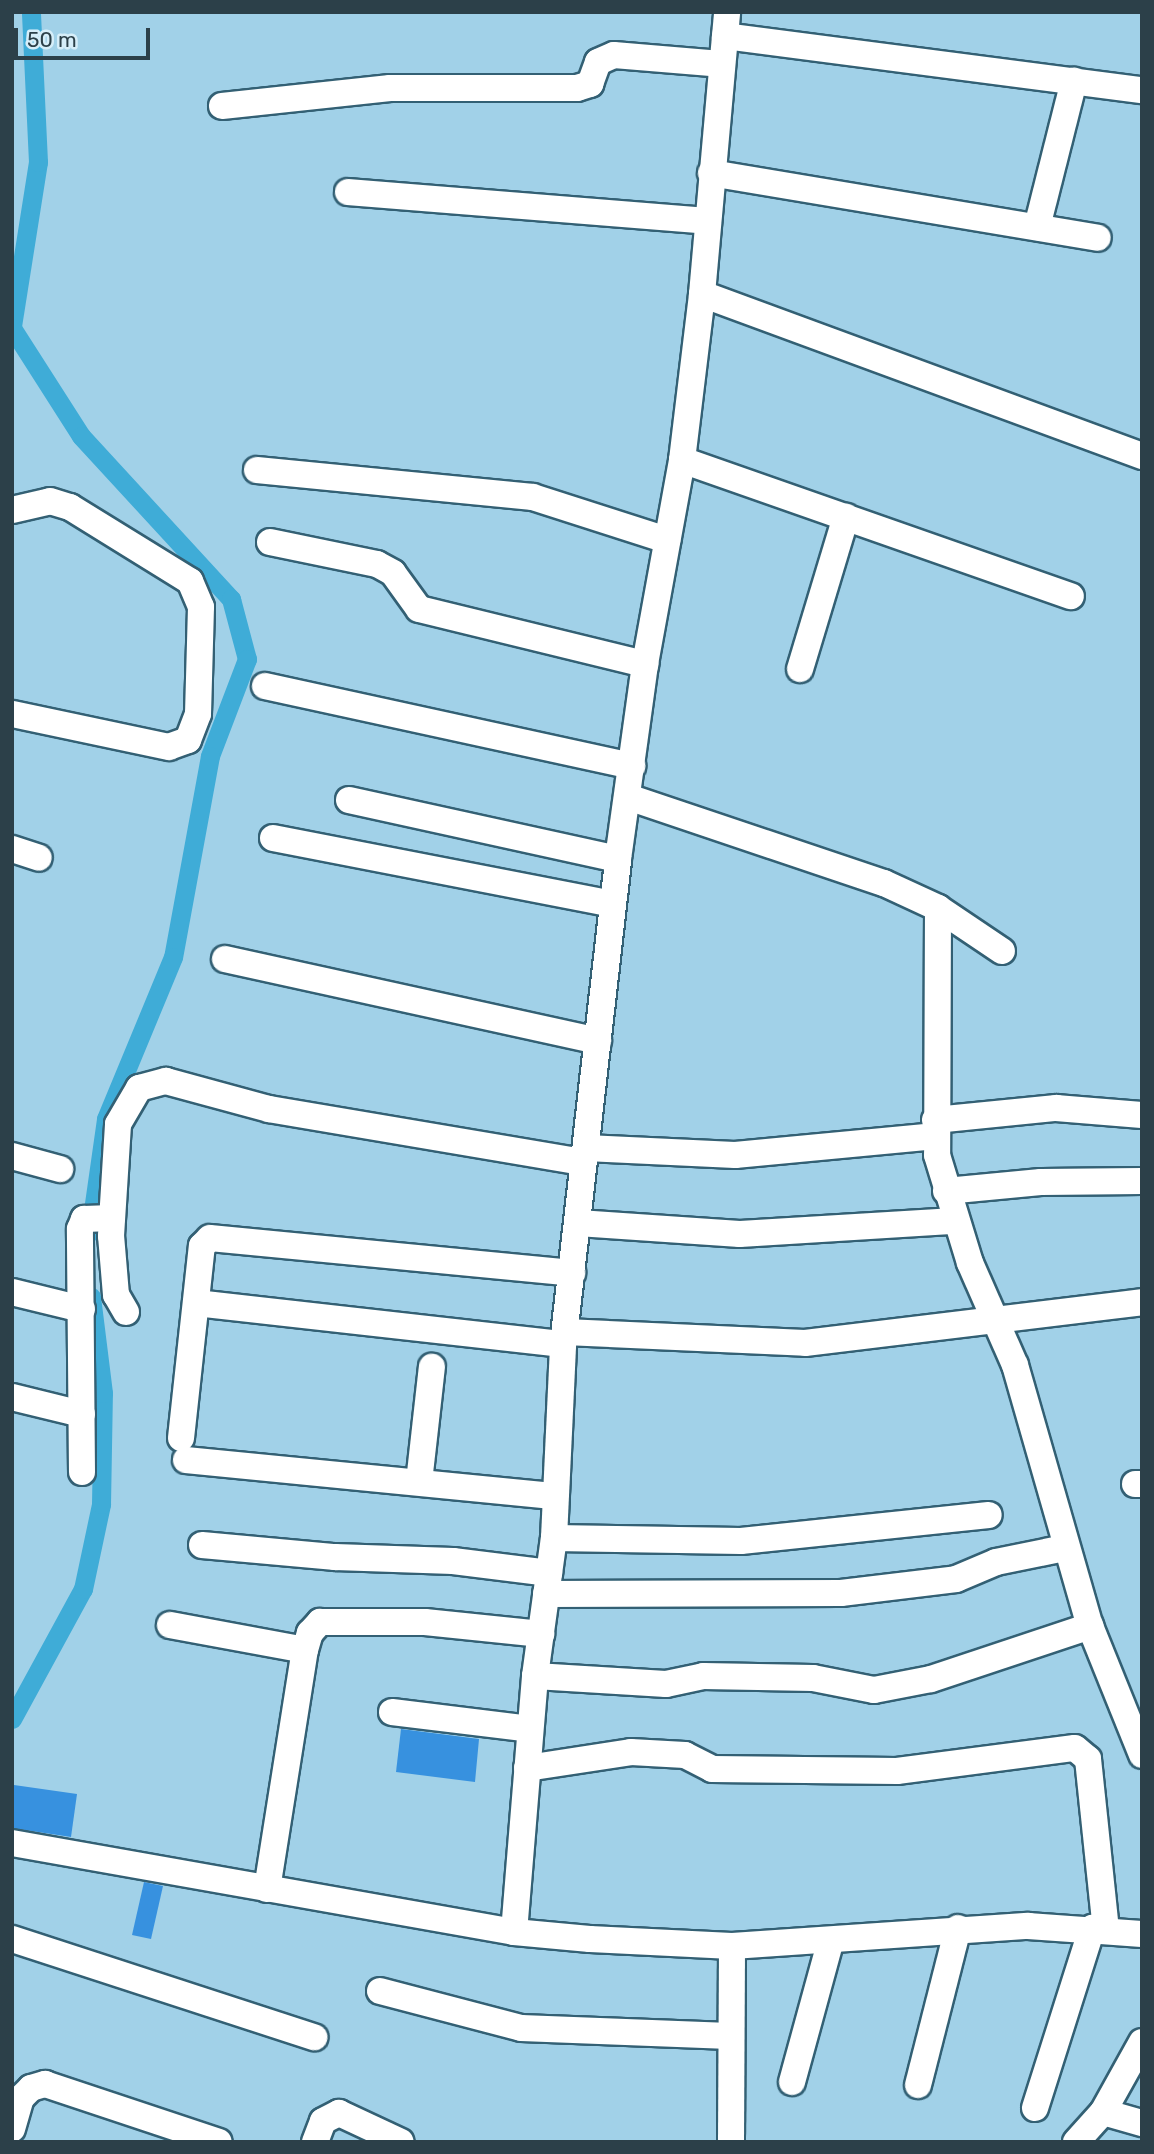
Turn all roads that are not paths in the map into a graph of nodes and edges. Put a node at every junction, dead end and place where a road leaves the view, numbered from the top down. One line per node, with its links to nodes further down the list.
1 (726, 24): 2 (street); 3 (street)
2 (722, 64): 5 (street); 6 (street)
3 (1074, 81): 4 (street); 9 (street)
4 (1142, 90)
5 (222, 106)
6 (711, 173): 8 (street); 9 (street)
7 (348, 192): 8 (street)
8 (707, 221): 11 (street)
9 (1037, 227): 10 (street)
10 (1098, 237)
11 (702, 294): 12 (street); 13 (street)
12 (1142, 456)
13 (682, 460): 16 (street); 17 (street)
14 (257, 470): 17 (street)
15 (12, 510): 23 (street)
16 (846, 517): 19 (street); 21 (street)
17 (667, 540): 20 (street)
18 (271, 542): 20 (street)
19 (1071, 596)
20 (645, 664): 24 (street)
21 (800, 668)
22 (265, 686): 24 (street)
23 (12, 714)
24 (632, 766): 25 (street)
25 (628, 797): 30 (street); 32 (street)
26 (349, 800): 30 (street)
27 (273, 838): 31 (street)
28 (12, 849): 29 (street)
29 (39, 858)
30 (618, 859): 31 (street)
31 (612, 904): 35 (street)
32 (938, 908): 33 (street); 37 (street)
33 (1002, 951)
34 (225, 959): 35 (street)
35 (598, 1041): 38 (street)
36 (1142, 1115): 37 (street)
37 (935, 1128): 38 (street); 42 (street)
38 (585, 1155): 43 (street); 45 (street)
39 (12, 1156): 40 (street)
40 (60, 1169)
41 (1142, 1181): 42 (street)
42 (946, 1191): 44 (street)
43 (112, 1218): 50 (street); 51 (street)
44 (955, 1221): 45 (street); 52 (street)
45 (578, 1223): 46 (street)
46 (572, 1273): 49 (street); 53 (street)
47 (12, 1292): 50 (street)
48 (1142, 1302): 52 (street)
49 (196, 1303): 53 (street); 58 (street)
50 (82, 1310): 56 (street)
51 (126, 1312)
52 (997, 1321): 53 (street); 63 (street)
53 (564, 1338): 59 (street)
54 (432, 1367): 58 (street)
55 (12, 1396): 56 (street)
56 (82, 1414): 57 (street)
57 (82, 1472)
58 (419, 1482): 59 (street)
59 (555, 1496): 61 (street)
60 (989, 1515): 61 (street)
61 (554, 1538): 64 (street)
62 (202, 1545): 64 (street)
63 (1065, 1548): 64 (street); 66 (street)
64 (548, 1583): 67 (street)
65 (170, 1625): 68 (street)
66 (1090, 1626): 69 (street); 72 (street)
67 (541, 1634): 68 (street); 69 (street)
68 (305, 1650): 75 (street)
69 (534, 1676): 71 (street)
70 (392, 1712): 71 (street)
71 (530, 1729): 73 (street)
72 (1142, 1755)
73 (527, 1768): 77 (street); 78 (street)
74 (12, 1843): 75 (street)
75 (267, 1888): 78 (street)
76 (958, 1928): 77 (street); 81 (street); 88 (street)
77 (1099, 1928): 79 (street); 89 (street)
78 (514, 1932): 82 (street)
79 (1142, 1934)
80 (12, 1939): 85 (street)
81 (830, 1943): 82 (street); 87 (street)
82 (732, 1946): 84 (street)
83 (380, 1990): 84 (street)
84 (730, 2036): 97 (street)
85 (314, 2037)
86 (1142, 2042): 90 (street)
87 (792, 2082)
88 (918, 2085)
89 (1035, 2108)
90 (1103, 2112): 91 (street); 98 (street)
91 (1142, 2123)
92 (12, 2129): 93 (street)
93 (179, 2136): 94 (street)
94 (219, 2142)
95 (314, 2142): 96 (street)
96 (401, 2142)
97 (731, 2142)
98 (1076, 2142)

